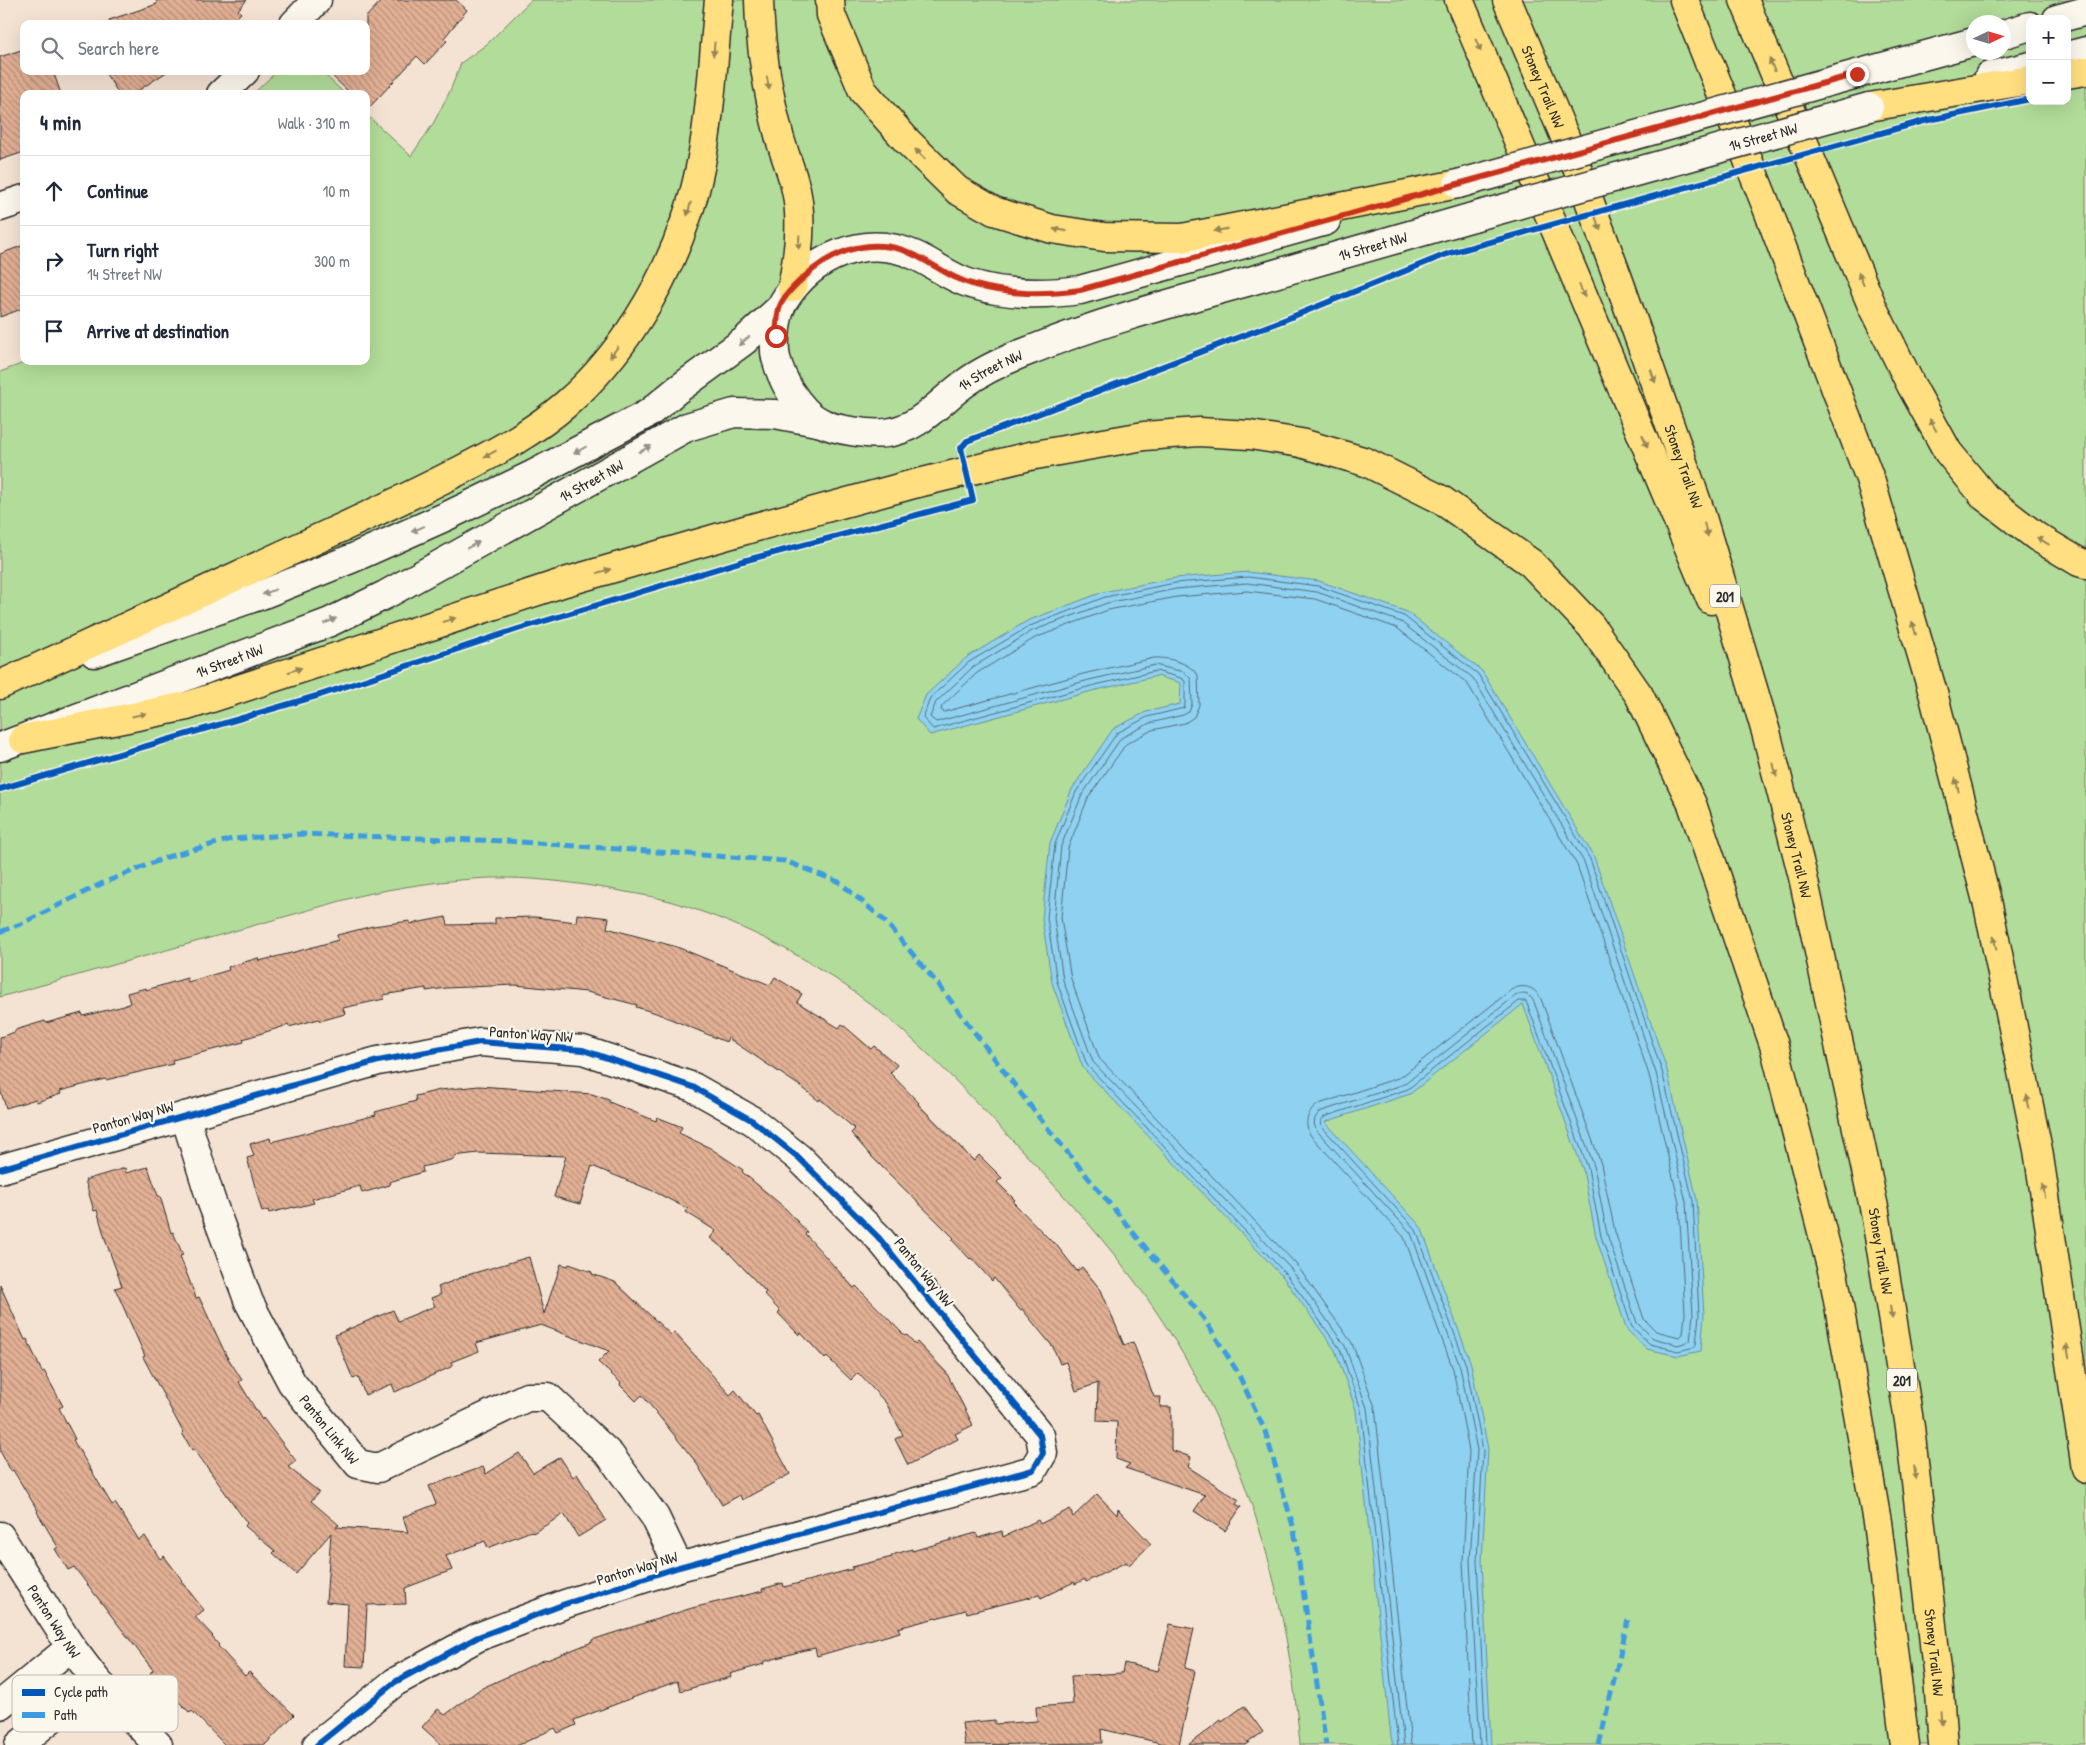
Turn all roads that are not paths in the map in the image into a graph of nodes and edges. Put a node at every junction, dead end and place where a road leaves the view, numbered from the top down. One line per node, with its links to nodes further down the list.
1 (317, 0): 11 (street)
2 (718, 0): 30 (highway, one-way to 30)
3 (759, 0): 27 (highway, one-way to 27)
4 (830, 0): 24 (highway, one-way to 4)
5 (1459, 0): 31 (highway, one-way to 31)
6 (1507, 0): 31 (highway, Stoney Trail NW / 201, one-way to 31)
7 (1684, 0): 35 (highway, one-way to 7)
8 (1744, 0): 29 (highway, one-way to 8)
9 (2086, 11): 10 (street)
10 (2071, 15)
11 (298, 20)
12 (2026, 27): 13 (street)
13 (2011, 32)
14 (1966, 44): 24 (street, 14 Street NW, bridge)
15 (2086, 51): 16 (street)
16 (2071, 55)
17 (2026, 67): 23 (street, 14 Street NW)
18 (2086, 71): 19 (highway)
19 (2071, 73)
20 (241, 75): 22 (street)
21 (2026, 81): 23 (highway)
22 (224, 90)
23 (1869, 107): 28 (street, 14 Street NW, bridge)
24 (1458, 184): 27 (street, 14 Street NW)
25 (20, 200): 26 (street)
26 (0, 207)
27 (786, 298): 28 (street); 30 (street, 14 Street NW, one-way to 30)
28 (822, 423): 32 (street, 14 Street NW, one-way to 28)
29 (2086, 564)
30 (0, 686)
31 (1766, 732): 49 (highway, Stoney Trail NW / 201, one-way to 49)
32 (11, 743): 48 (highway, one-way to 48)
33 (185, 1116): 34 (street, Panton Way NW); 37 (street, Panton Link NW); 37 (street, Panton Way NW)
34 (0, 1169)
35 (2086, 1469)
36 (0, 1536): 38 (street, Panton Way NW)
37 (679, 1567): 47 (street, Panton Way NW)
38 (71, 1647): 39 (street); 40 (street, Panton Way NW)
39 (37, 1675)
40 (92, 1675)
41 (12, 1695): 42 (street)
42 (0, 1705)
43 (34, 1732): 45 (street)
44 (146, 1732): 46 (street, Panton Way NW)
45 (18, 1745)
46 (158, 1745)
47 (318, 1745)
48 (1905, 1745)
49 (1944, 1745)

